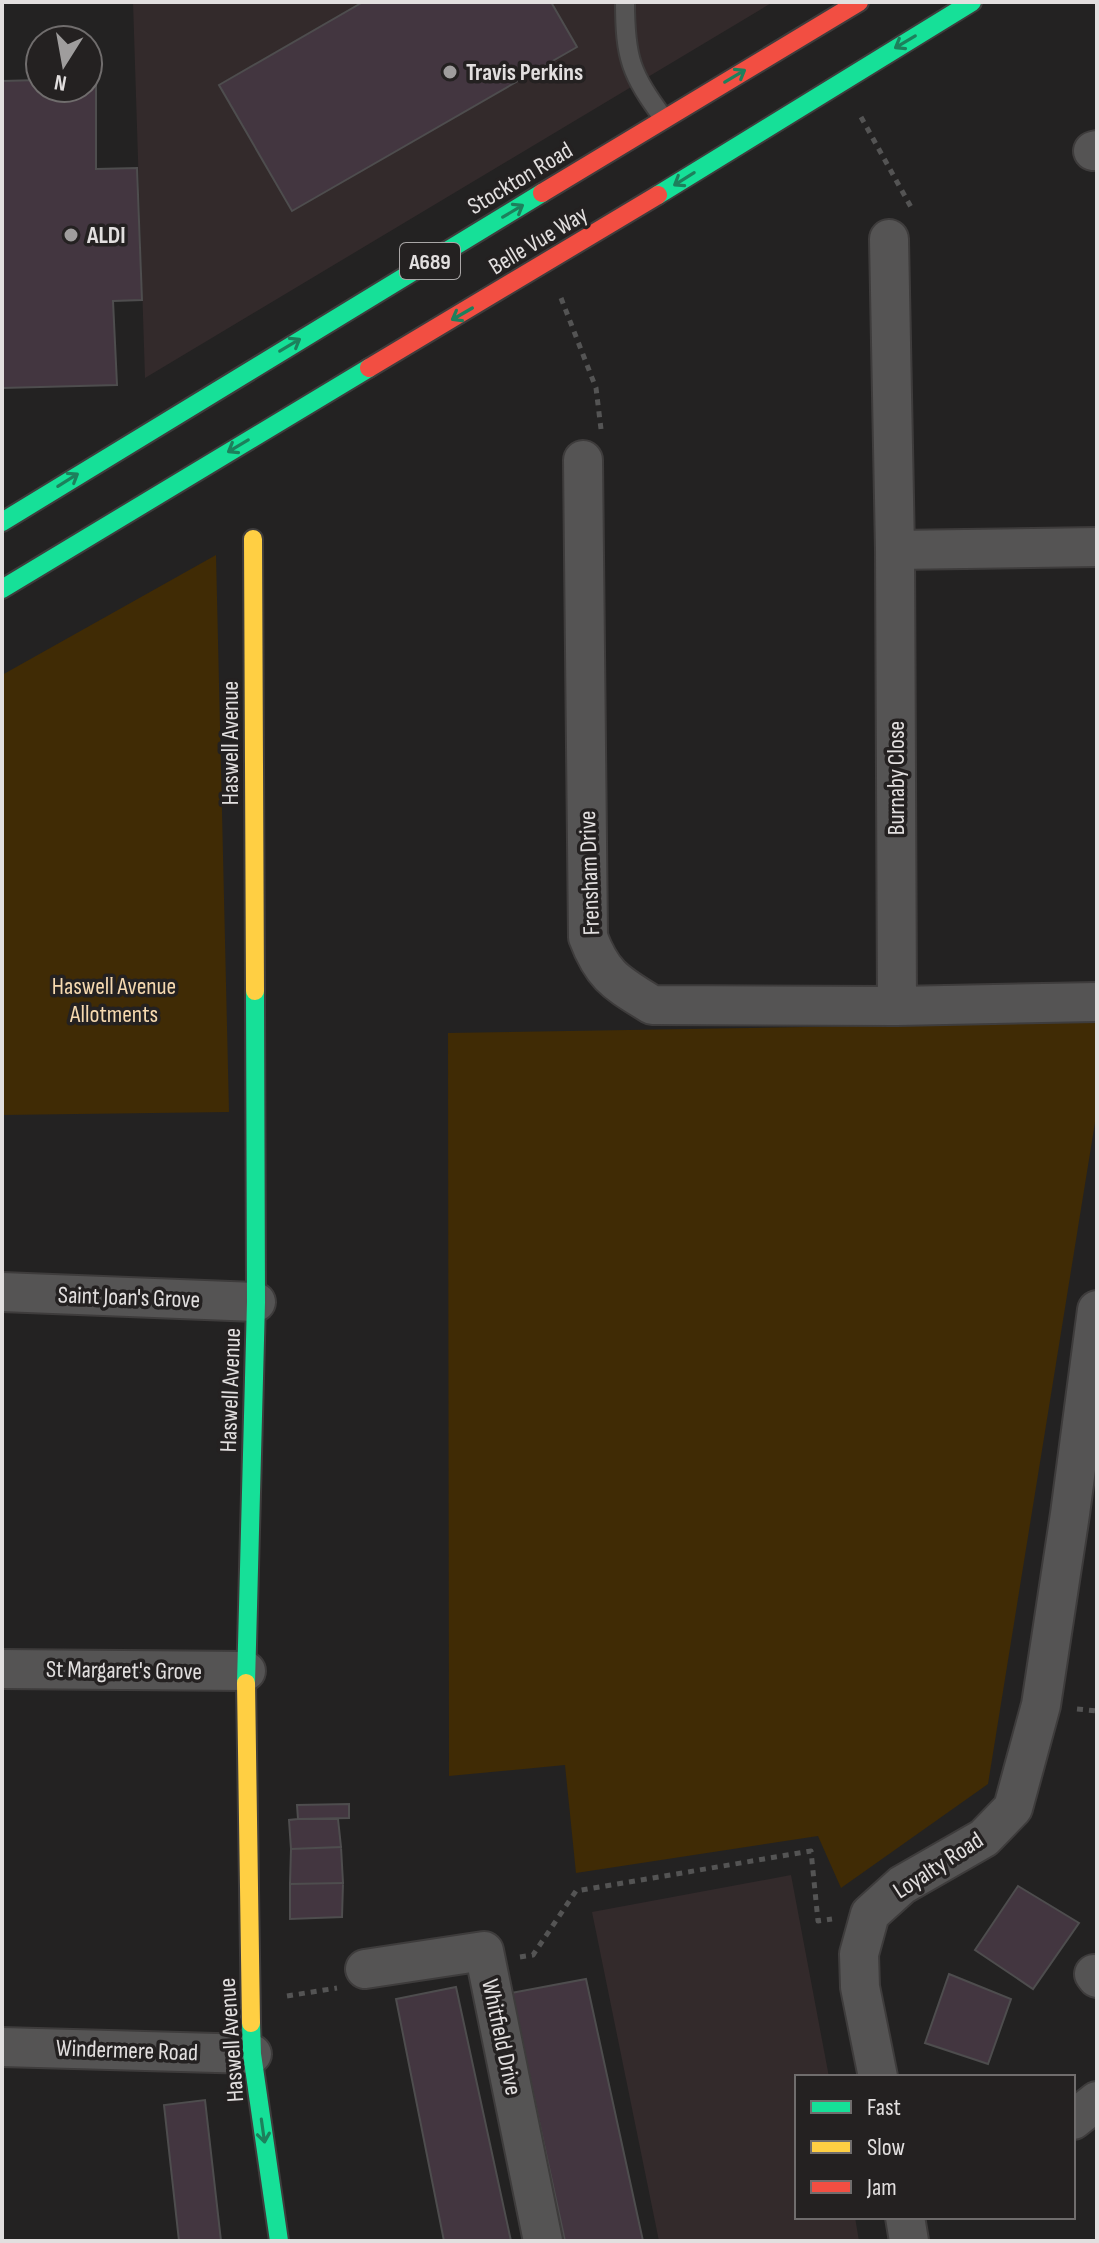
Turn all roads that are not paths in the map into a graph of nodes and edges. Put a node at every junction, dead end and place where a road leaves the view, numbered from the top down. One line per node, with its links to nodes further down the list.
1 (625, 2): 4 (lane)
2 (859, 2): 4 (main road, Stockton Road / A689, one-way to 2)
3 (972, 2): 11 (main road, Belle Vue Way / A689, one-way to 11)
4 (664, 119): 7 (main road, Stockton Road / A689, one-way to 4)
5 (889, 239): 10 (street, Burnaby Close)
6 (583, 460): 13 (street, Frensham Drive)
7 (2, 522)
8 (253, 539): 15 (main road, Haswell Avenue)
9 (1097, 547): 10 (street)
10 (895, 550): 13 (street, Burnaby Close)
11 (2, 589)
12 (1097, 1002): 13 (street, Frensham Drive)
13 (897, 1006)
14 (2, 1292): 15 (street, Saint Joan's Grove)
15 (256, 1302): 19 (main road, Haswell Avenue)
16 (1097, 1310): 17 (street, Loyalty Road)
17 (1084, 1515): 23 (street, Loyalty Road)
18 (2, 1669): 19 (street, St Margaret's Grove)
19 (246, 1671): 21 (main road, Haswell Avenue)
20 (365, 1969): 28 (street, Whitfield Drive)
21 (252, 2038): 22 (street, Windermere Road); 27 (main road, Haswell Avenue, one-way to 27)
22 (2, 2047)
23 (878, 2075)
24 (1097, 2101): 25 (street)
25 (1075, 2118)
26 (905, 2219): 29 (street)
27 (279, 2241)
28 (543, 2241)
29 (909, 2241)

